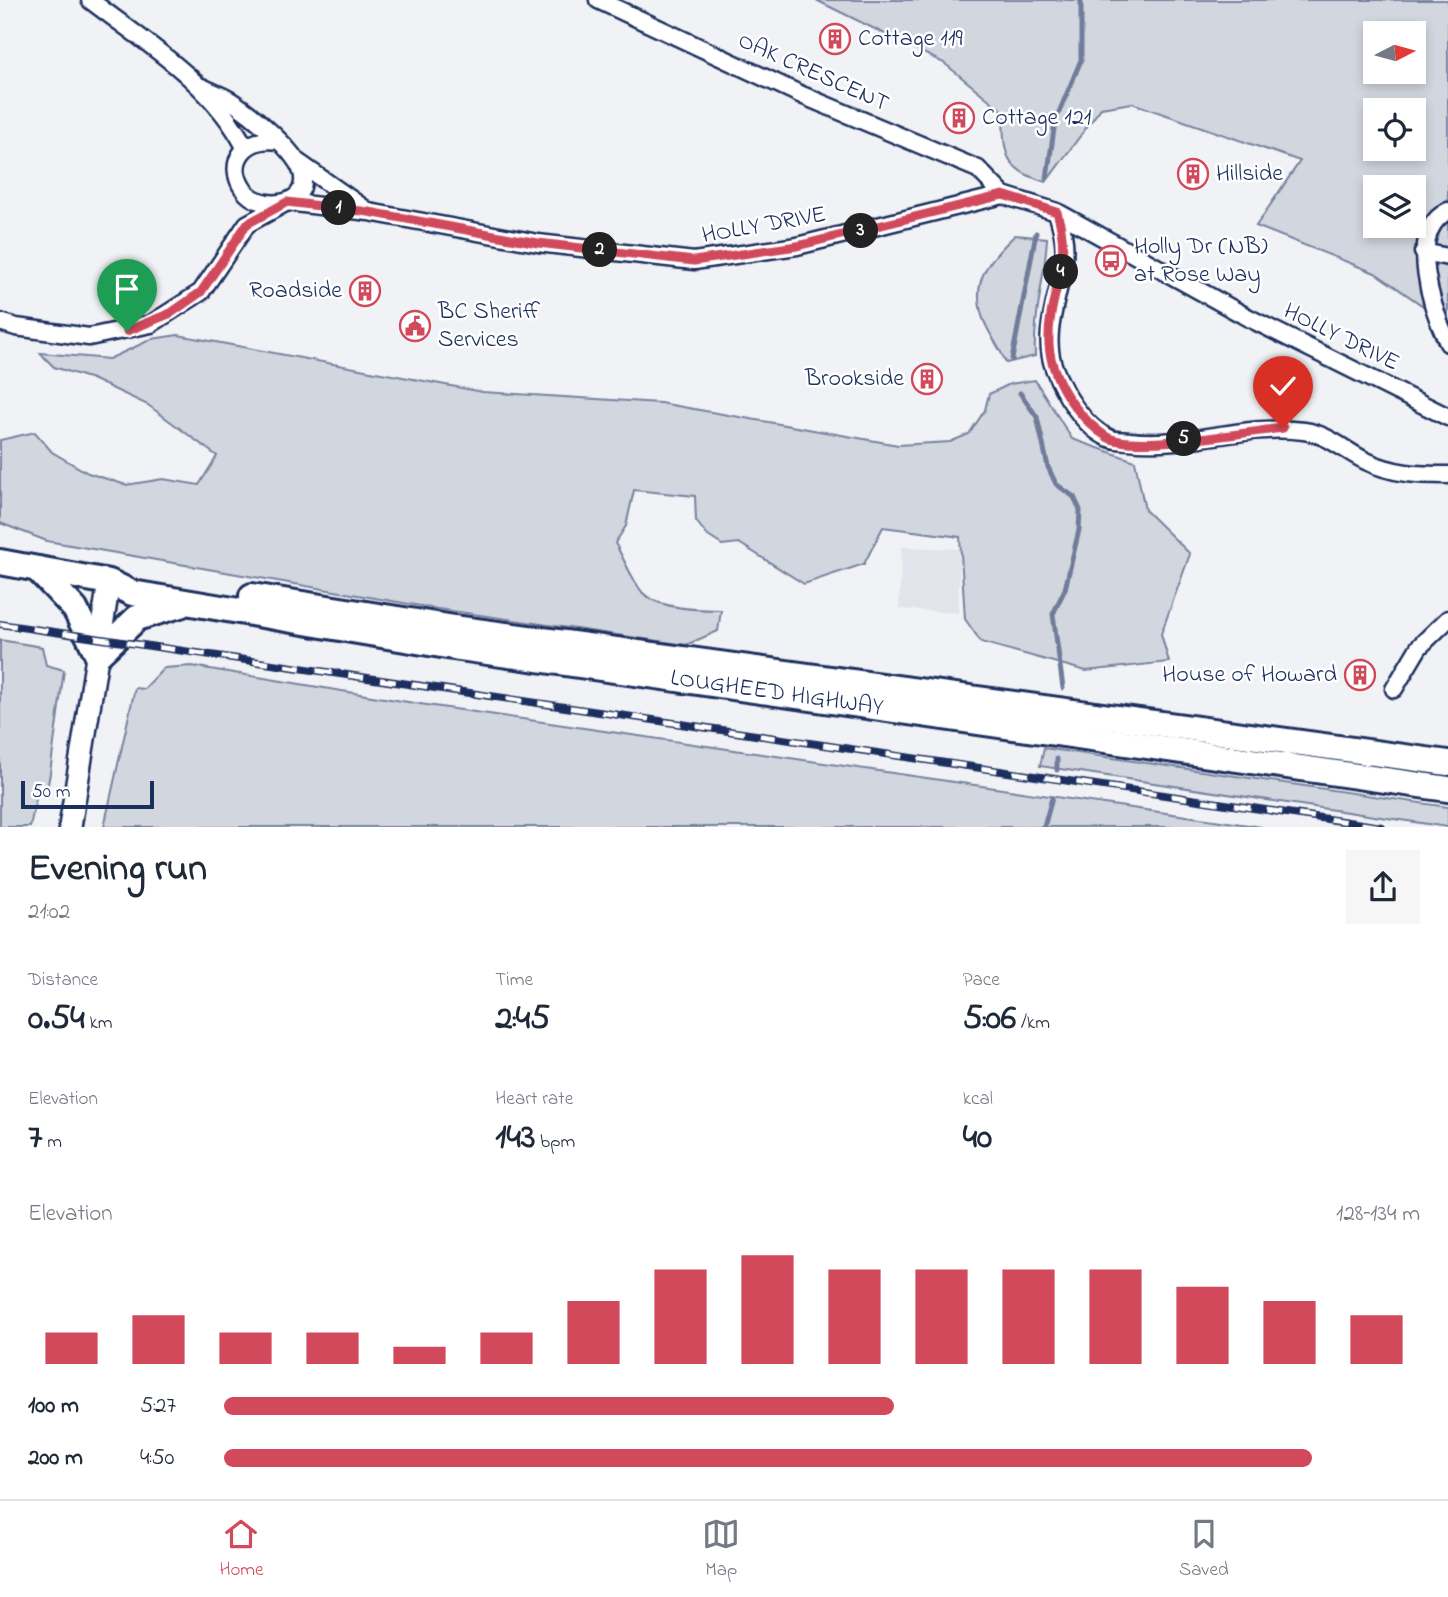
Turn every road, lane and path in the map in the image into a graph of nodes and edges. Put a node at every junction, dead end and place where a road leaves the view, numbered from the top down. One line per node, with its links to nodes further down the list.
1 (90, 0): 3 (street)
2 (598, 0): 8 (street, OAK CRESCENT)
3 (202, 87): 4 (street); 5 (street)
4 (278, 141): 5 (street); 6 (street)
5 (245, 147): 7 (street)
6 (299, 162): 9 (street); 11 (street, HOLLY DRIVE)
7 (245, 191): 9 (street); 13 (street)
8 (1003, 195): 11 (street, HOLLY DRIVE); 12 (street, HOLLY DRIVE)
9 (287, 202): 11 (street, HOLLY DRIVE); 13 (street)
10 (1448, 211): 14 (street)
11 (369, 212)
12 (1057, 212): 18 (street, HOLLY DRIVE); 19 (street)
13 (247, 224): 16 (street)
14 (1423, 252): 15 (street); 17 (street)
15 (1448, 257)
16 (0, 322)
17 (1448, 343)
18 (1448, 417)
19 (1448, 475)
20 (0, 562): 21 (main road, LOUGHEED HIGHWAY)
21 (37, 569): 22 (main road, LOUGHEED HIGHWAY); 25 (main road)
22 (109, 582): 23 (main road, LOUGHEED HIGHWAY); 25 (main road); 27 (main road, LOUGHEED HIGHWAY)
23 (191, 603): 25 (main road); 28 (main road, LOUGHEED HIGHWAY)
24 (1448, 619): 26 (street)
25 (98, 655): 29 (main road)
26 (1394, 689)
27 (1448, 762)
28 (1448, 789)
29 (70, 827)

